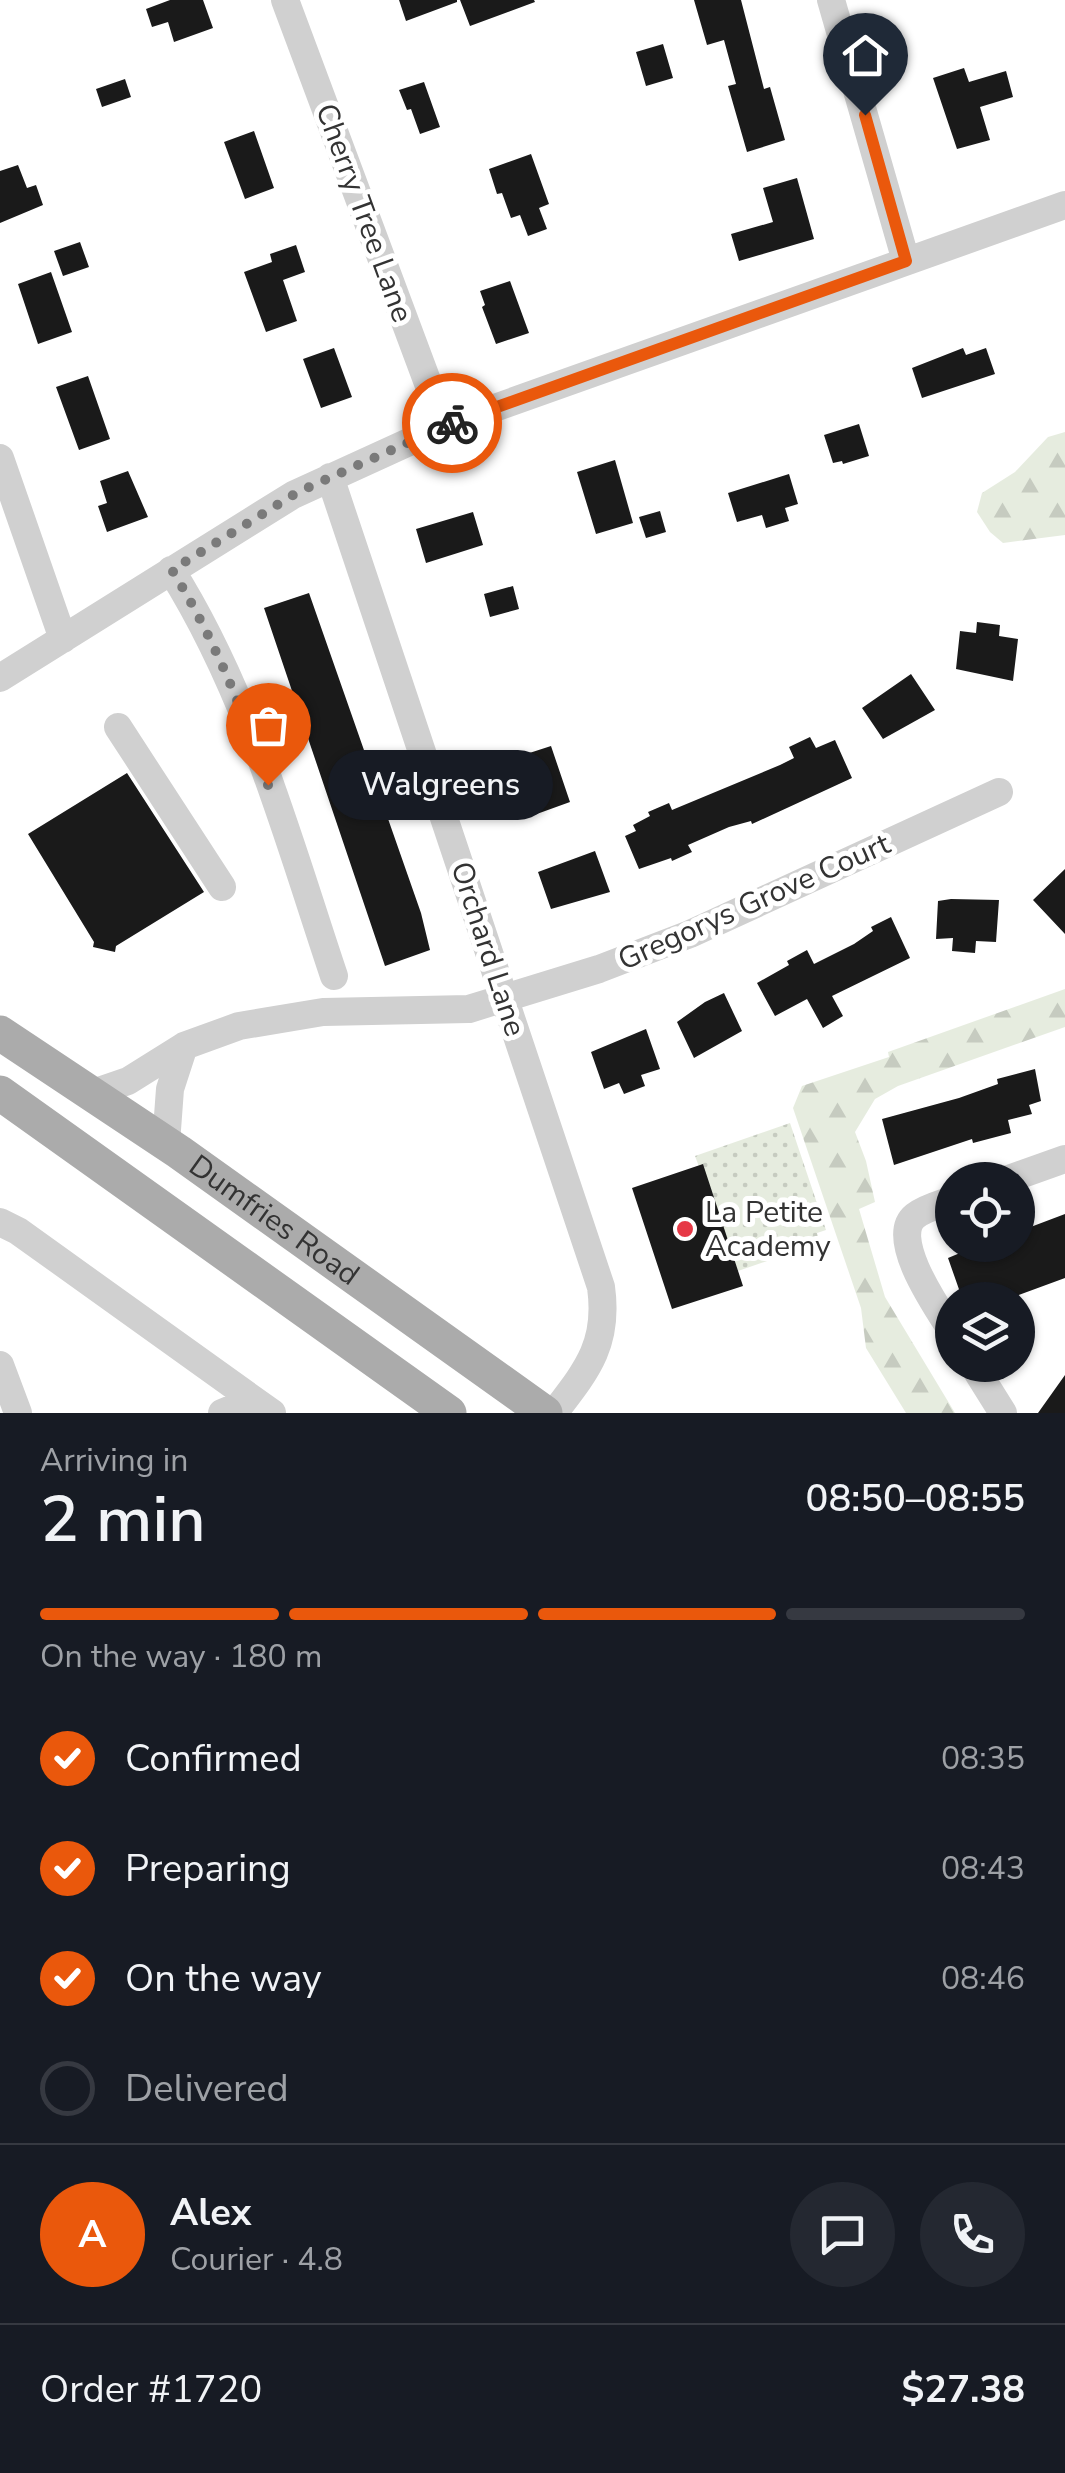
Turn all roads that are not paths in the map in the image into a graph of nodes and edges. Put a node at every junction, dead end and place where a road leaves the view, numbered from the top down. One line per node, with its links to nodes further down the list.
1 (285, 0): 5 (street, Cherry Tree Lane)
2 (831, 0): 4 (street)
3 (1065, 204): 4 (street)
4 (906, 261): 5 (street)
5 (444, 426): 7 (street)
6 (0, 458): 9 (street)
7 (330, 477): 8 (street); 15 (street, Orchard Lane)
8 (172, 570): 9 (street); 14 (street)
9 (63, 638): 10 (street)
10 (0, 678)
11 (118, 727): 13 (street)
12 (999, 792): 15 (street, Gregorys Grove Court)
13 (222, 888)
14 (334, 976)
15 (505, 1000): 17 (street, Gregorys Grove Court); 33 (street, Orchard Lane)
16 (0, 1032): 18 (main road, Dumfries Road)
17 (184, 1046): 18 (street, Gregorys Grove Court); 20 (street)
18 (92, 1092): 20 (main road, Dumfries Road)
19 (0, 1093): 31 (main road, Dumfries Road)
20 (166, 1143): 32 (main road, Dumfries Road)
21 (1065, 1159): 22 (street)
22 (1035, 1170)
23 (935, 1206): 25 (street)
24 (0, 1222): 28 (street)
25 (935, 1302)
26 (0, 1365): 29 (street)
27 (984, 1382): 34 (street)
28 (271, 1412): 30 (street)
29 (18, 1413)
30 (222, 1413)
31 (449, 1413)
32 (545, 1413)
33 (554, 1413)
34 (1003, 1413)

